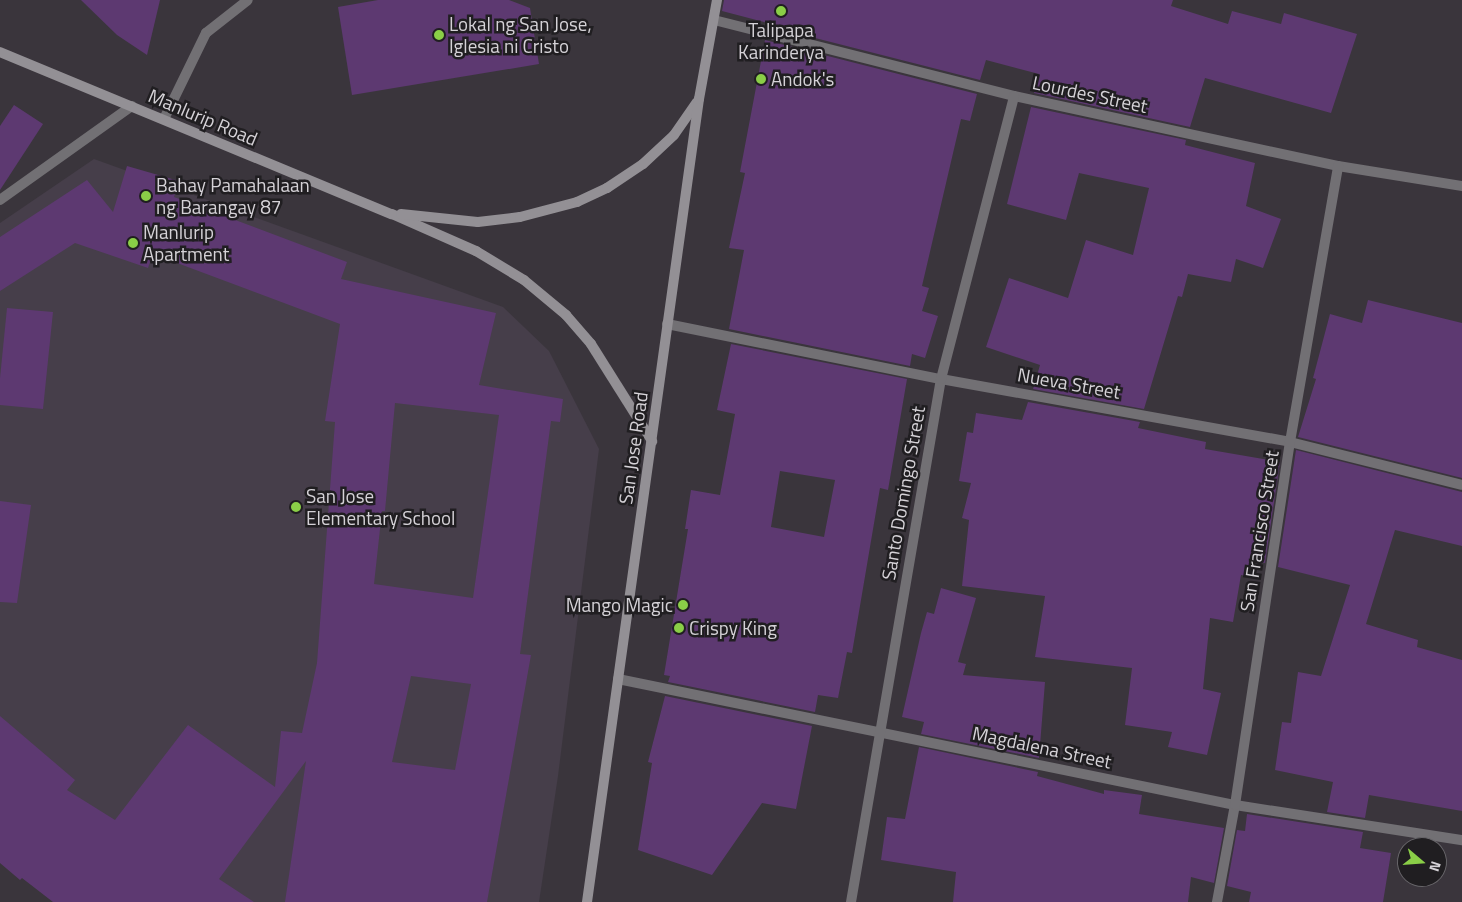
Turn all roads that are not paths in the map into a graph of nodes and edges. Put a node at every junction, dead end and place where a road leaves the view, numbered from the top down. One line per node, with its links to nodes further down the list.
1 (248, 0): 8 (street)
2 (717, 0): 3 (main road, San Jose Road)
3 (714, 20): 5 (street, Lourdes Street); 6 (main road, San Jose Road)
4 (0, 52): 7 (main road, Manlurip Road)
5 (1014, 96): 9 (street, Lourdes Street); 14 (street, Santo Domingo Street)
6 (699, 99): 12 (main road, Manlurip Road); 13 (main road, San Jose Road)
7 (132, 106): 8 (main road, Manlurip Road); 11 (street)
8 (164, 119): 12 (main road, Manlurip Road)
9 (1338, 166): 10 (street, Lourdes Street); 16 (street, San Francisco Street)
10 (1462, 186)
11 (0, 200)
12 (392, 214): 15 (main road, Manlurip Road)
13 (667, 324): 14 (street, Nueva Street); 15 (main road, San Jose Road)
14 (941, 379): 16 (street, Nueva Street); 19 (street, Santo Domingo Street)
15 (652, 441): 18 (main road, San Jose Road)
16 (1290, 442): 17 (street, Nueva Street); 20 (street, San Francisco Street)
17 (1462, 485)
18 (618, 679): 19 (street, Magdalena Street); 22 (main road, San Jose Road)
19 (880, 732): 20 (street, Magdalena Street); 23 (street, Santo Domingo Street)
20 (1236, 805): 21 (street, Magdalena Street); 24 (street, San Francisco Street)
21 (1462, 840)
22 (587, 902)
23 (851, 902)
24 (1217, 902)

